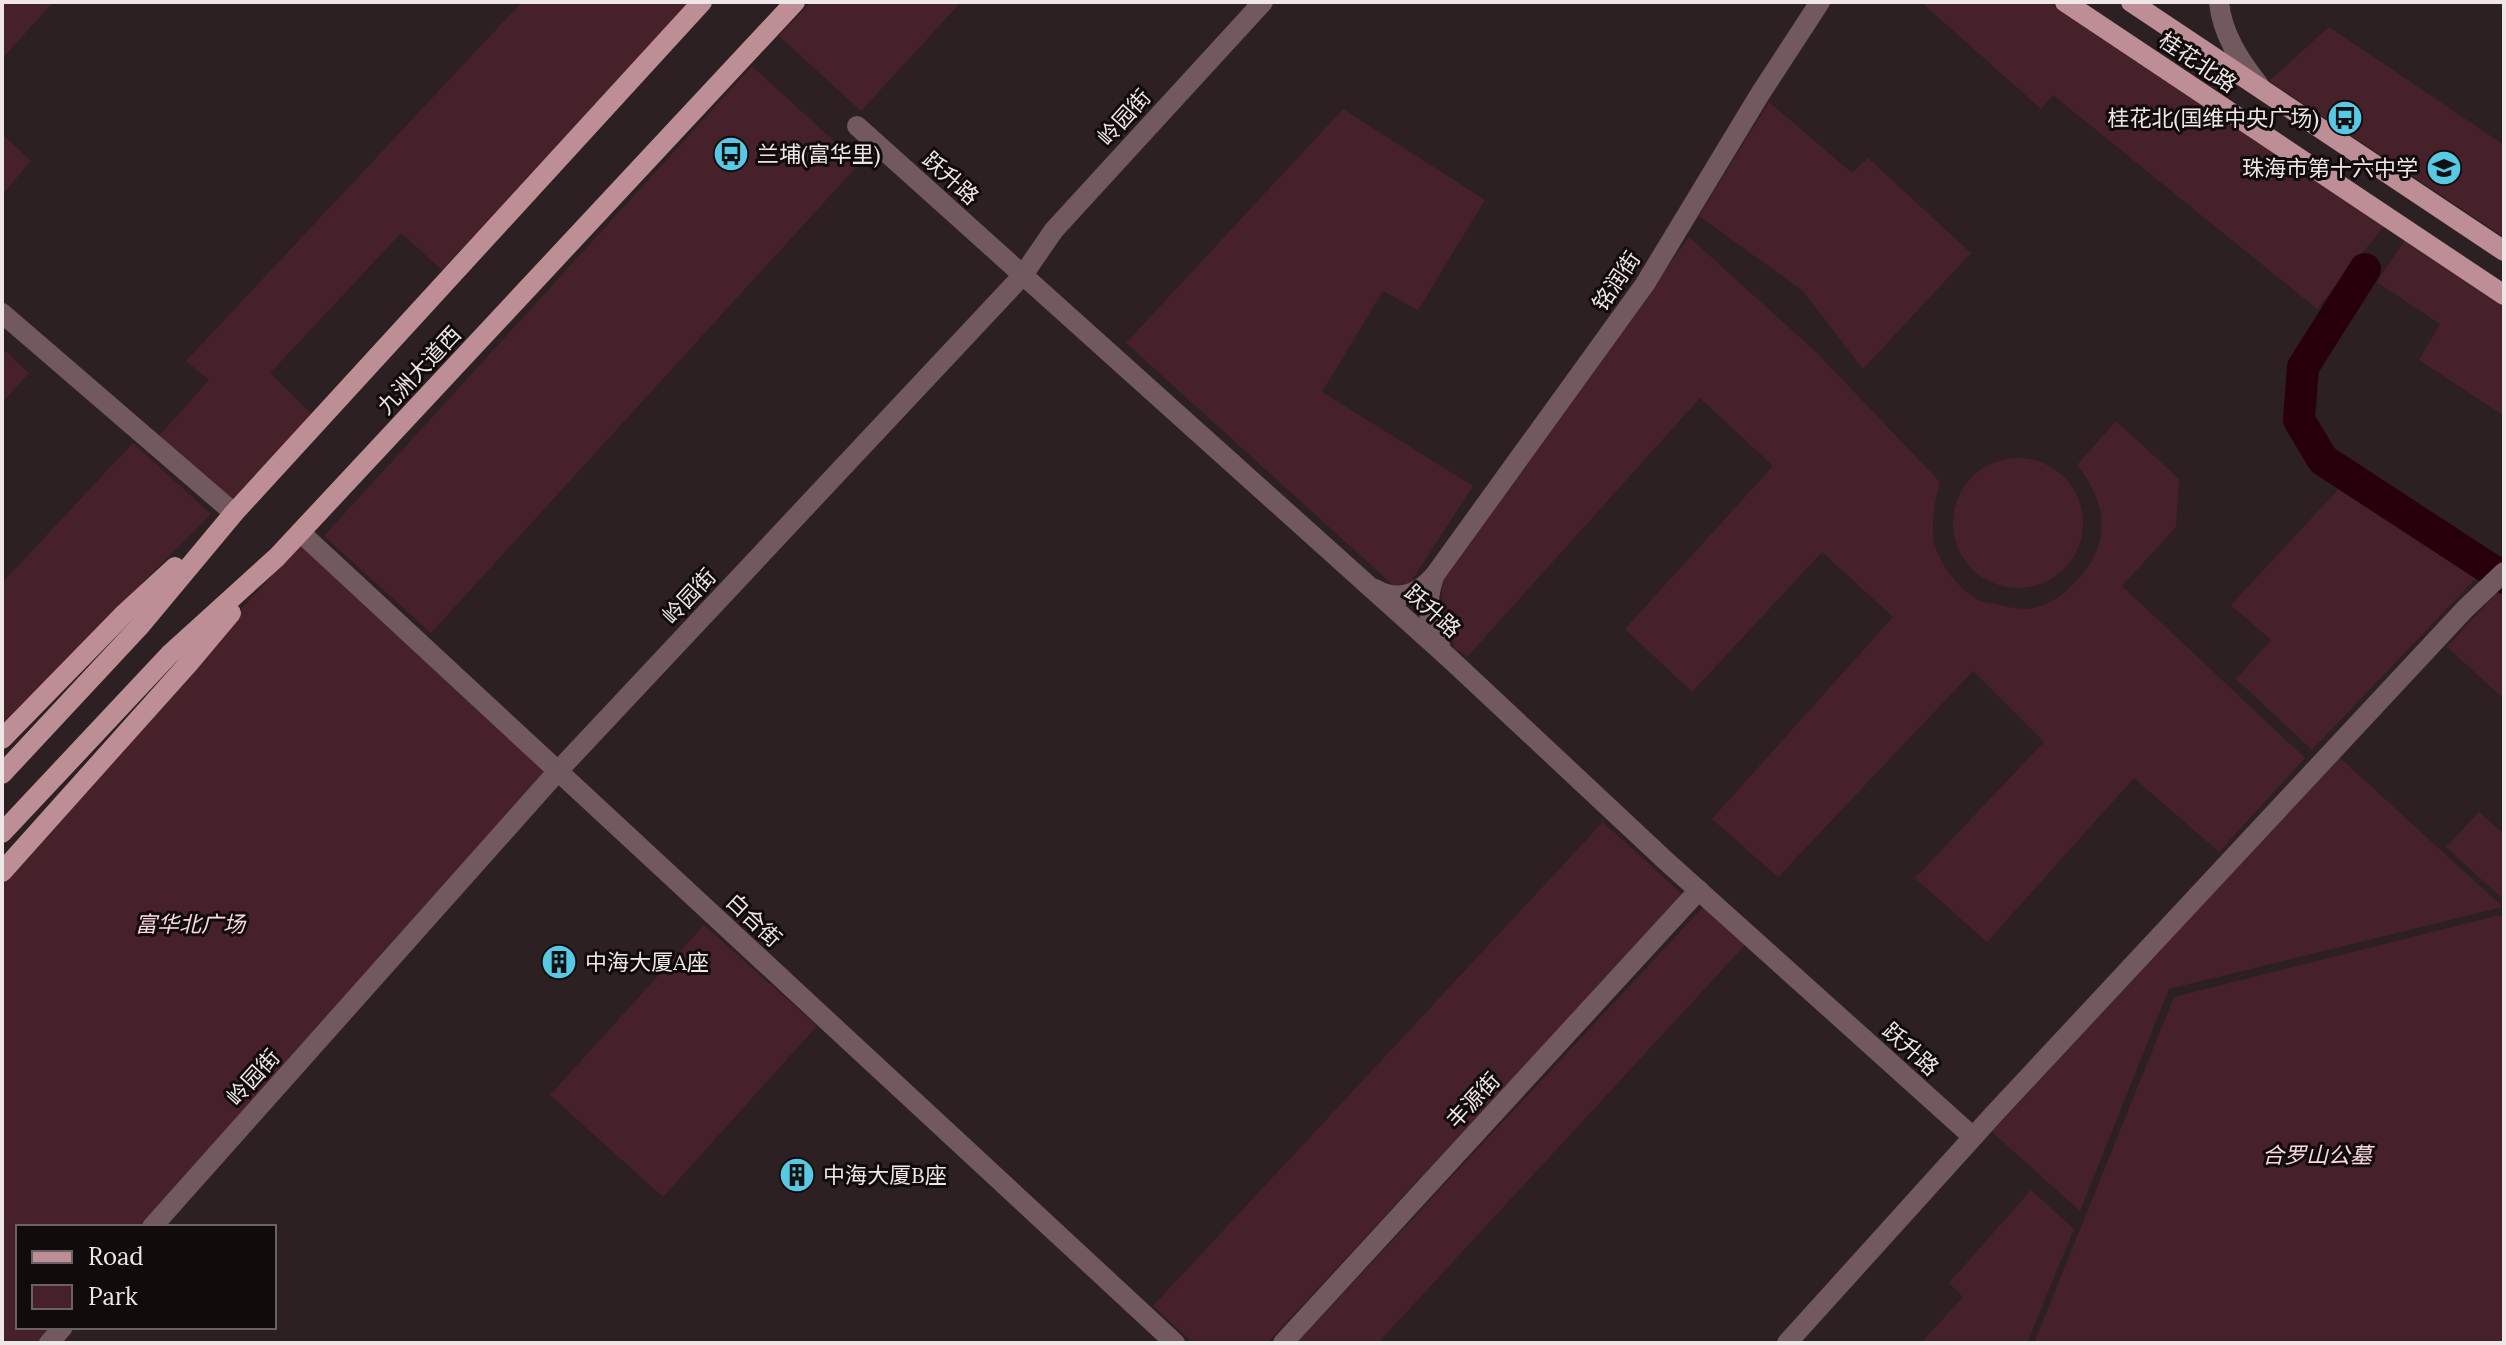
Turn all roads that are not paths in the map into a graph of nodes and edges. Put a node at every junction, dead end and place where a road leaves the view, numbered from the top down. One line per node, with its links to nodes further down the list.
1 (702, 2): 14 (main road, 九洲大道西)
2 (795, 2): 15 (main road, 九洲大道西)
3 (1263, 2): 11 (street, 岭园街)
4 (1820, 2): 17 (street, 铭润街)
5 (2065, 2): 12 (main road, 桂花北路)
6 (2131, 2): 8 (main road, 桂花北路)
7 (2219, 2): 8 (street)
8 (2262, 89): 10 (main road, 桂花北路)
9 (857, 126): 11 (street, 跃升路)
10 (2504, 251)
11 (1023, 275): 19 (street, 跃升路); 22 (street, 岭园街)
12 (2504, 295)
13 (2, 313): 14 (street)
14 (234, 513): 21 (main road); 23 (main road, 九洲大道西)
15 (300, 532): 16 (main road, 九洲大道西); 22 (street, 白合街)
16 (277, 557): 24 (main road, 九洲大道西); 25 (main road)
17 (1434, 576): 19 (street, 铭润街); 20 (street, 铭润街)
18 (2497, 578): 27 (street)
19 (1366, 583): 20 (street, 跃升路)
20 (1449, 658): 26 (street, 跃升路)
21 (2, 739)
22 (558, 771): 28 (street, 岭园街); 29 (street, 白合街)
23 (2, 774)
24 (2, 833)
25 (2, 872)
26 (1699, 890): 27 (street, 跃升路); 30 (street, 丰源街)
27 (1973, 1137): 31 (street)
28 (154, 1225)
29 (1175, 1343)
30 (1283, 1343)
31 (1787, 1343)

